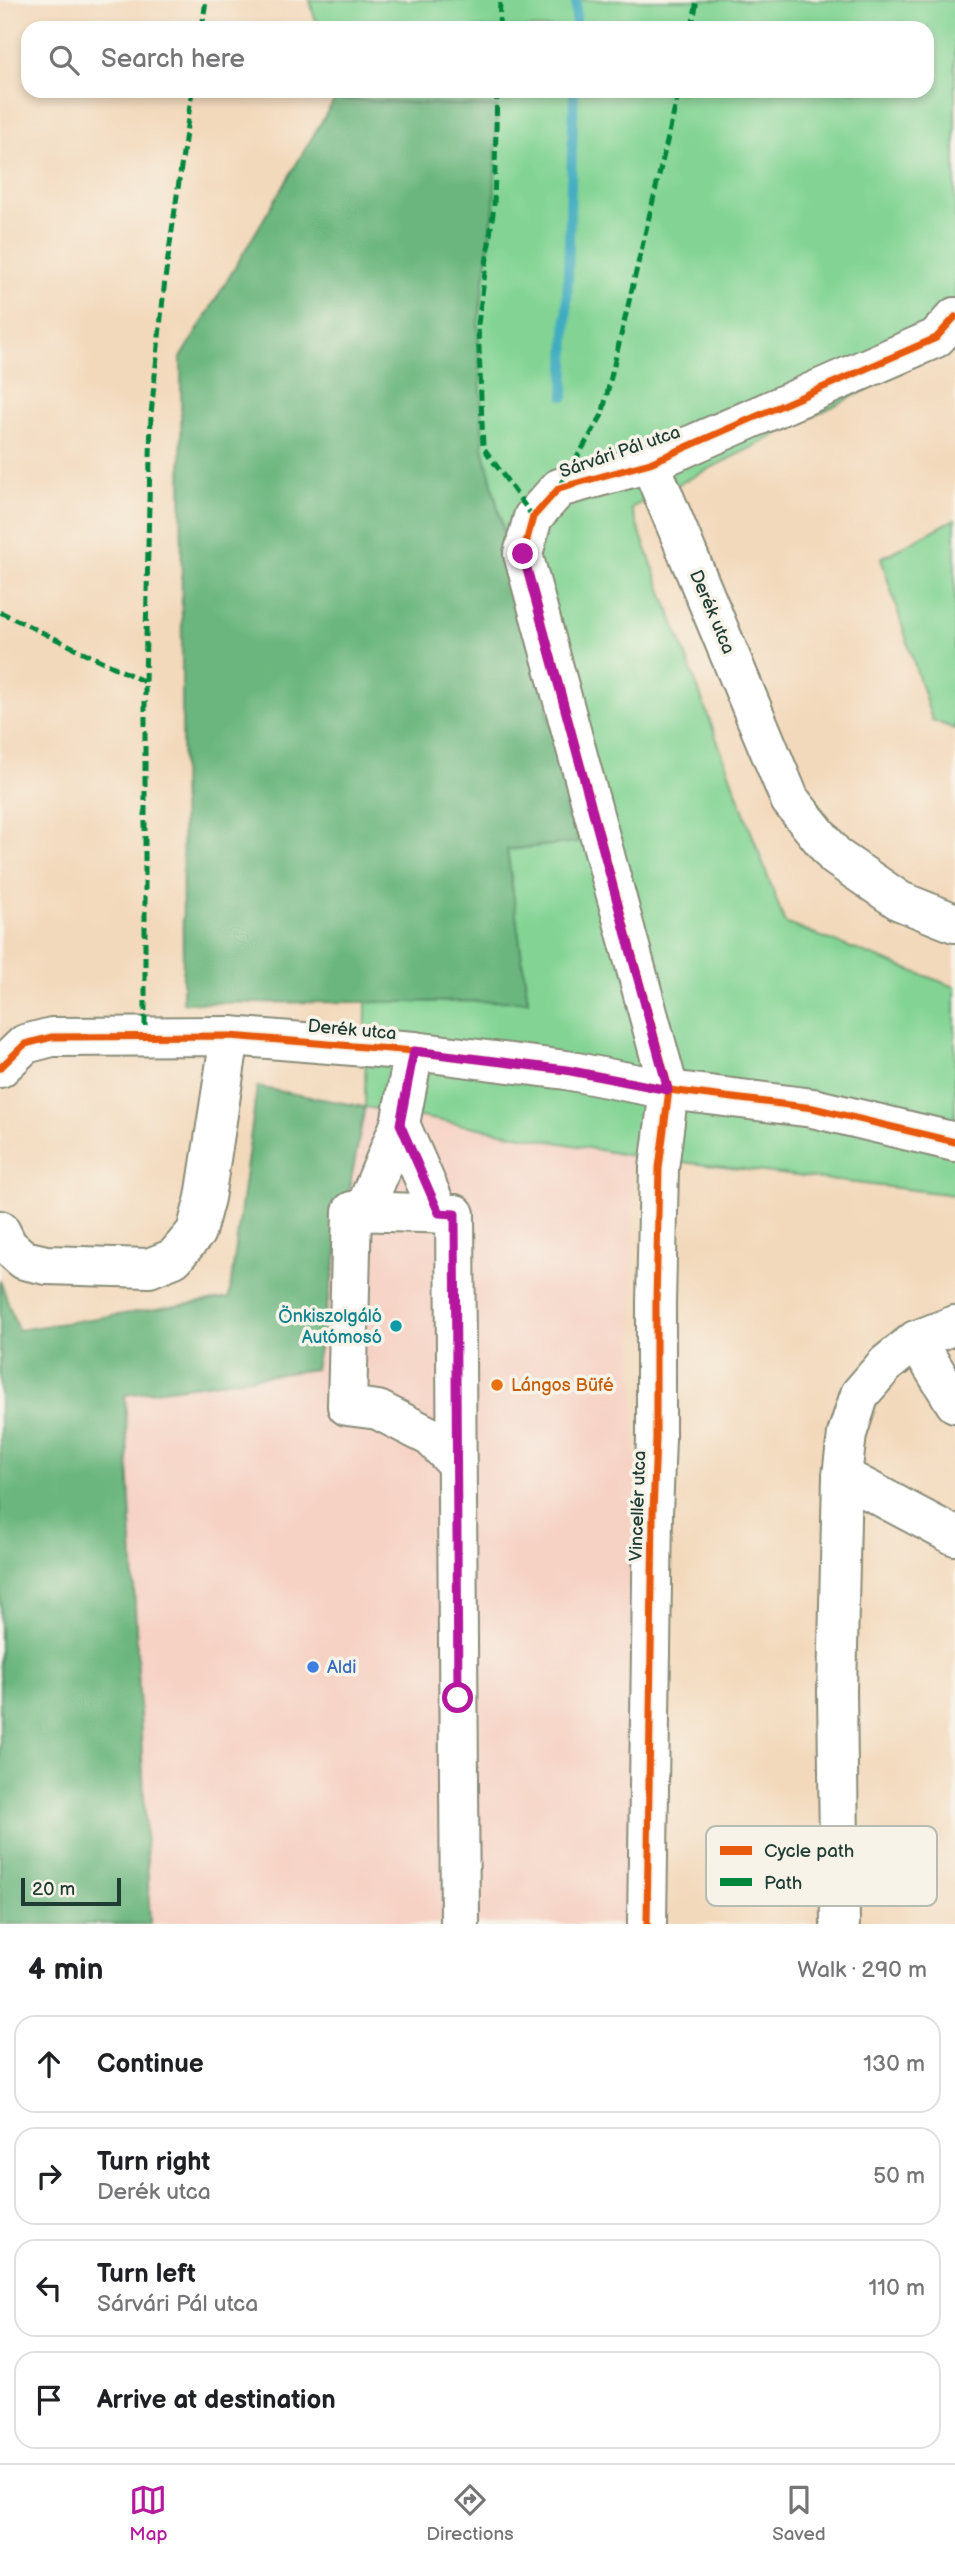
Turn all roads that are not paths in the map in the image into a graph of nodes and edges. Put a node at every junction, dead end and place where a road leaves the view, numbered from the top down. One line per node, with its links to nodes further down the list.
1 (955, 317): 2 (street, Sárvári Pál utca)
2 (650, 463): 3 (street, Derék utca); 7 (street, Sárvári Pál utca)
3 (955, 923)
4 (230, 1036): 5 (street, Derék utca); 6 (street, Derék utca); 12 (street)
5 (414, 1051): 7 (street, Derék utca); 8 (street)
6 (0, 1068)
7 (668, 1090): 9 (street, Derék utca); 22 (street, Vincellér utca)
8 (400, 1124): 10 (street); 11 (street)
9 (955, 1143)
10 (364, 1211): 11 (street); 16 (street)
11 (439, 1213): 16 (street)
12 (0, 1230)
13 (955, 1325): 14 (street)
14 (916, 1340): 15 (street); 17 (street)
15 (955, 1403)
16 (457, 1464): 21 (street)
17 (842, 1476): 18 (street); 19 (street)
18 (955, 1536)
19 (839, 1826)
20 (840, 1906): 23 (street)
21 (460, 1924)
22 (647, 1924)
23 (840, 1924)

